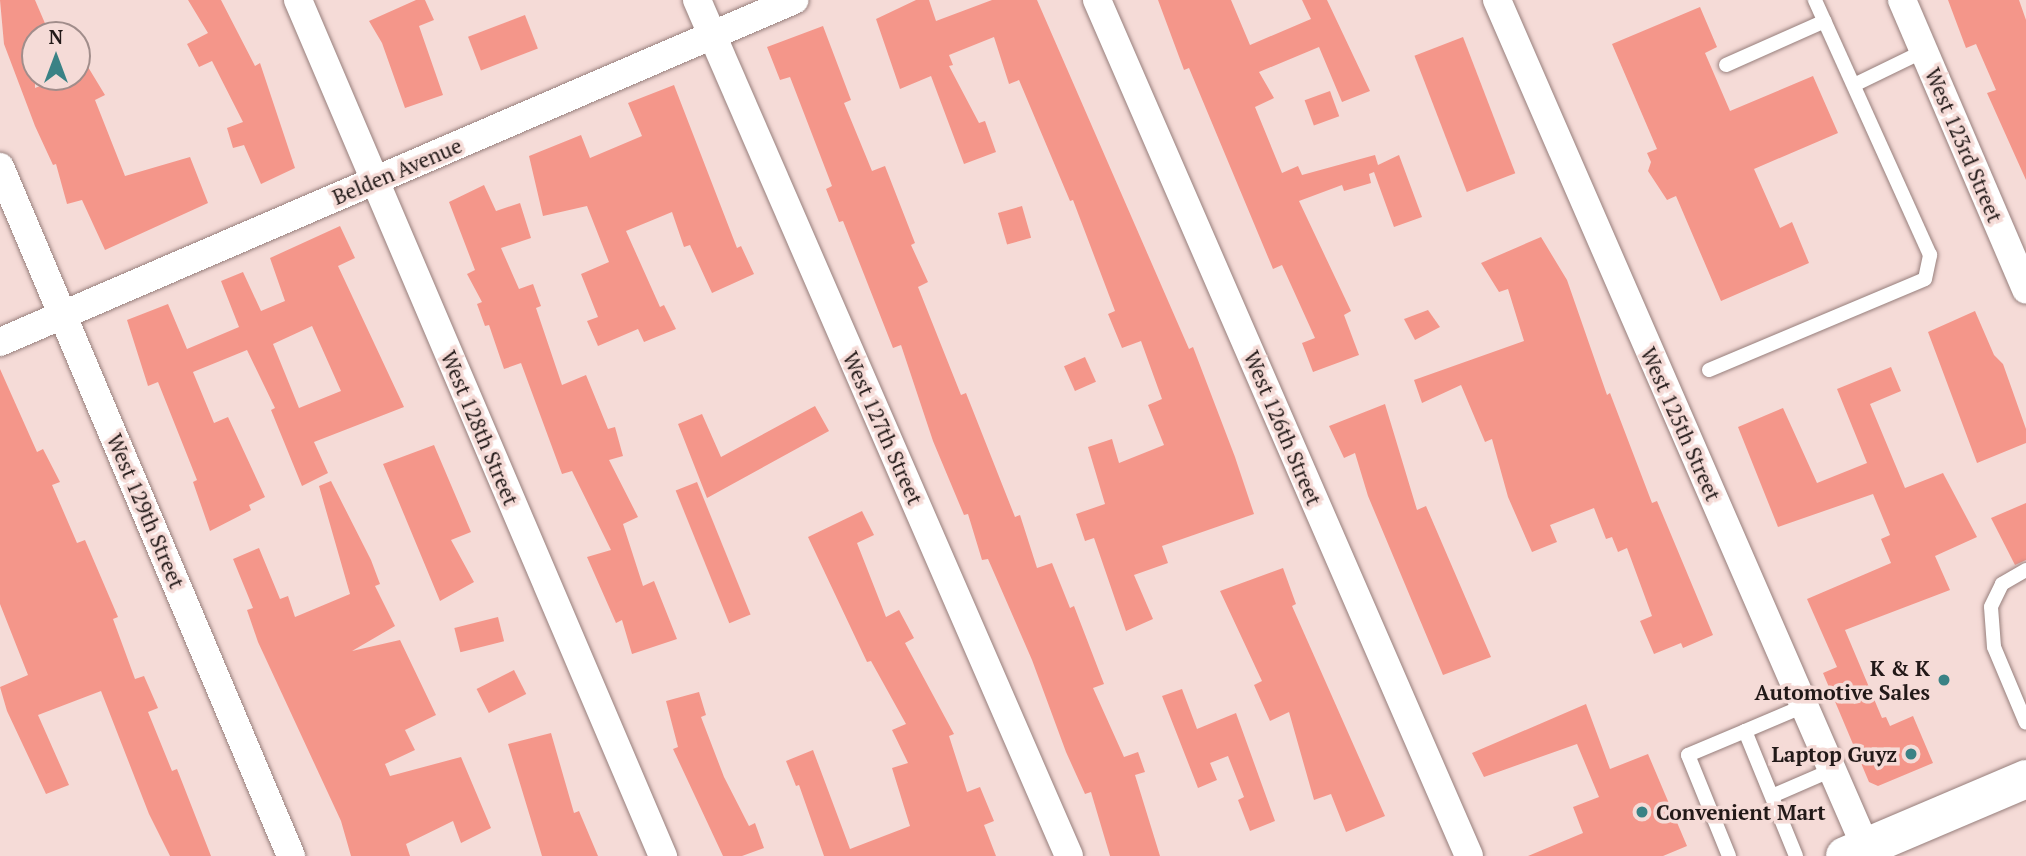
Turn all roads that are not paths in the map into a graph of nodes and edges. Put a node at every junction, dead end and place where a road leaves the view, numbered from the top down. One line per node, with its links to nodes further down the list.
1 (298, 0): 14 (street, West 128th Street)
2 (697, 0): 9 (street, West 127th Street)
3 (794, 0): 9 (street, Belden Avenue)
4 (1097, 0): 30 (street, West 126th Street)
5 (1497, 0): 20 (street, West 125th Street)
6 (1815, 0): 8 (lane)
7 (1902, 0): 10 (street, West 123rd Street)
8 (1825, 21): 11 (lane); 12 (lane)
9 (712, 36): 14 (street, Belden Avenue); 29 (street, West 127th Street)
10 (1924, 51): 12 (lane); 15 (street, West 123rd Street)
11 (1726, 65)
12 (1856, 84): 18 (lane)
13 (0, 167): 16 (street, West 129th Street)
14 (374, 181): 16 (street, Belden Avenue); 28 (street, West 128th Street)
15 (2026, 290)
16 (63, 314): 17 (street, Belden Avenue); 27 (street, West 129th Street)
17 (0, 342)
18 (1709, 370)
19 (2026, 570): 21 (lane)
20 (1804, 706): 22 (lane); 23 (street, West 125th Street)
21 (2026, 723)
22 (1745, 731): 25 (lane); 31 (lane)
23 (1832, 770): 25 (lane); 26 (street, West 125th Street)
24 (2026, 779): 26 (main road)
25 (1772, 796): 32 (lane)
26 (1855, 852)
27 (291, 856)
28 (663, 856)
29 (1069, 856)
30 (1469, 856)
31 (1729, 856)
32 (1796, 856)

